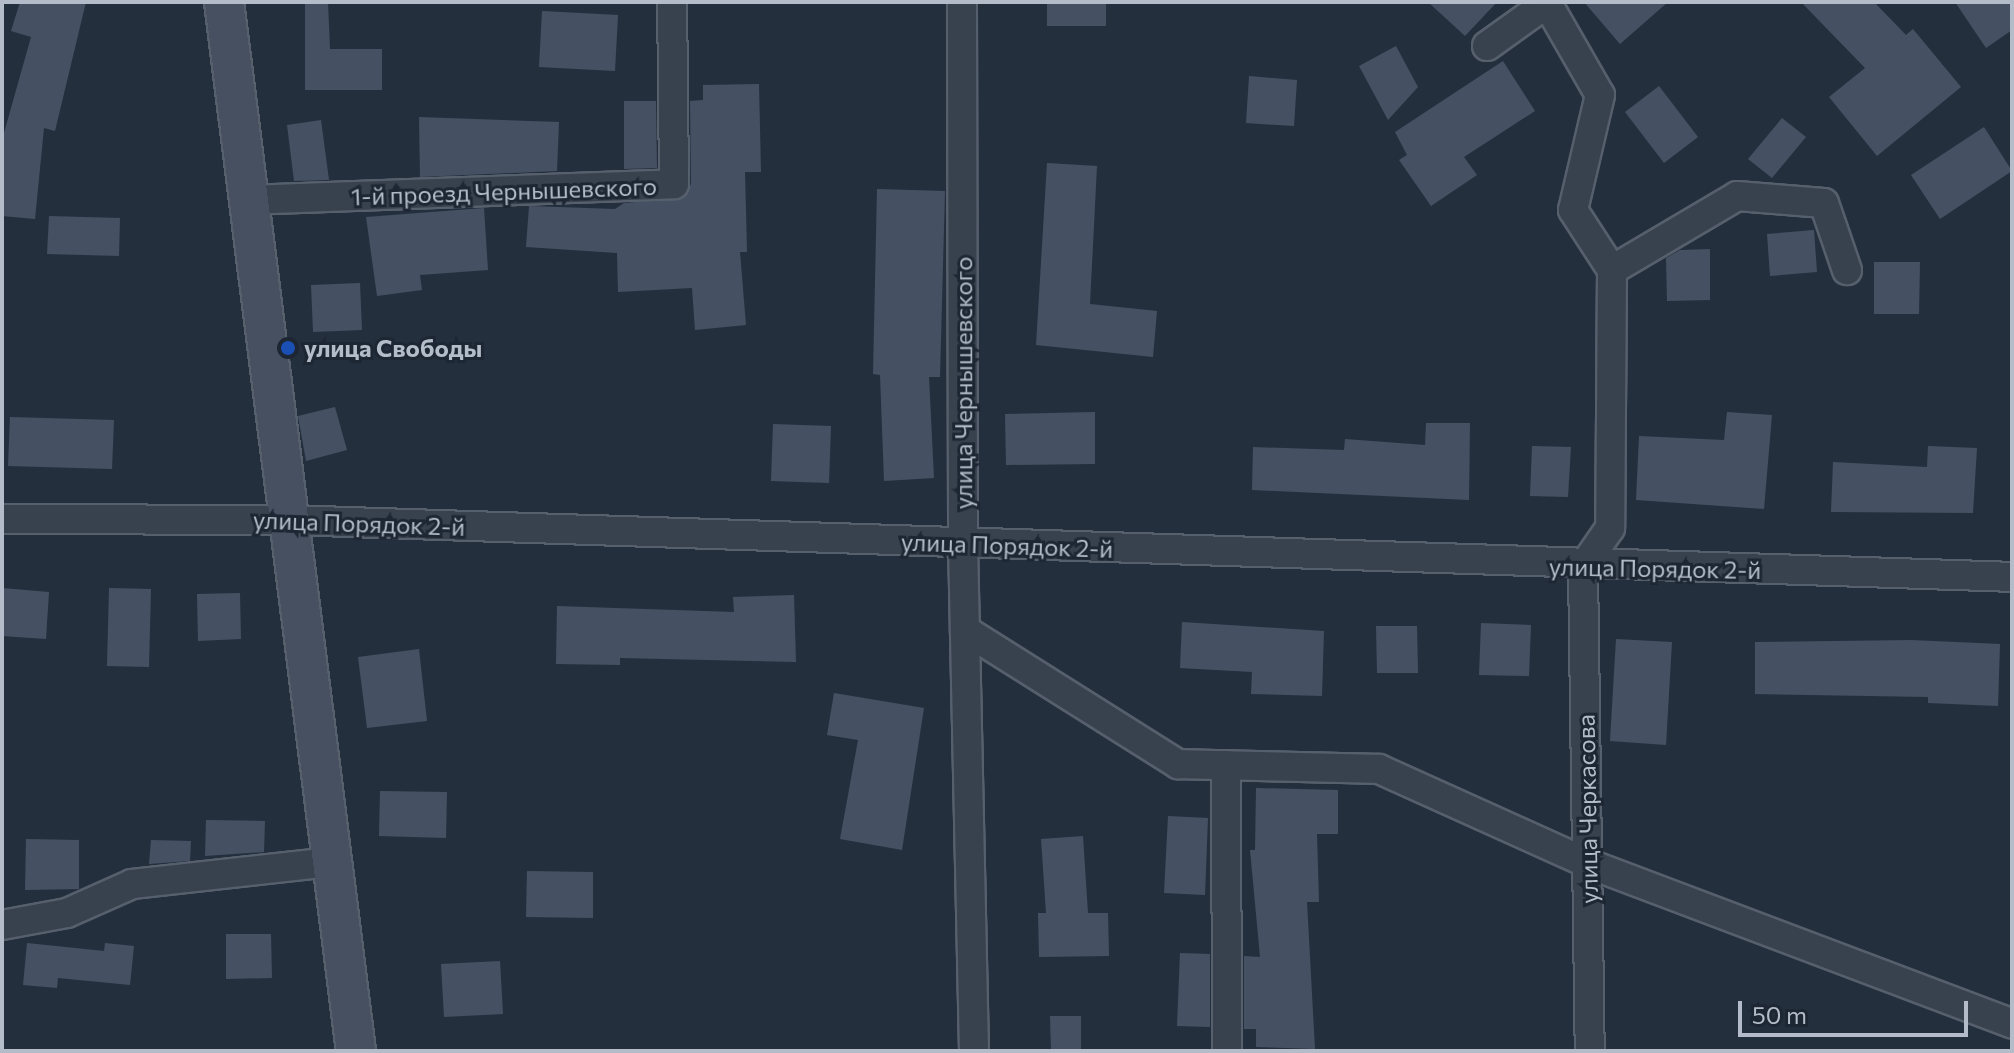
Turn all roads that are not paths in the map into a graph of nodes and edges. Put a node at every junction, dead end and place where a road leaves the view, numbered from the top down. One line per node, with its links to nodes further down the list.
1 (224, 2): 5 (main road)
2 (672, 2): 5 (street, 1-й проезд Чернышевского)
3 (962, 2): 10 (street, улица Чернышевского)
4 (1487, 46): 6 (street)
5 (247, 200): 9 (main road)
6 (1612, 270): 7 (street); 11 (street)
7 (1847, 270)
8 (2, 519): 9 (street, улица Порядок 2-й)
9 (288, 520): 10 (street, улица Порядок 2-й); 15 (main road)
10 (963, 543): 11 (street, улица Порядок 2-й); 13 (street, улица Чернышевского)
11 (1583, 567): 12 (street, улица Порядок 2-й); 16 (street, улица Черкасова)
12 (2012, 577)
13 (965, 630): 14 (street); 20 (street, улица Чернышевского)
14 (1226, 765): 16 (street); 21 (street)
15 (332, 862): 17 (street); 19 (main road)
16 (1587, 863): 18 (street); 22 (street, улица Черкасова)
17 (2, 925)
18 (2012, 1024)
19 (356, 1051)
20 (974, 1051)
21 (1227, 1051)
22 (1590, 1051)

